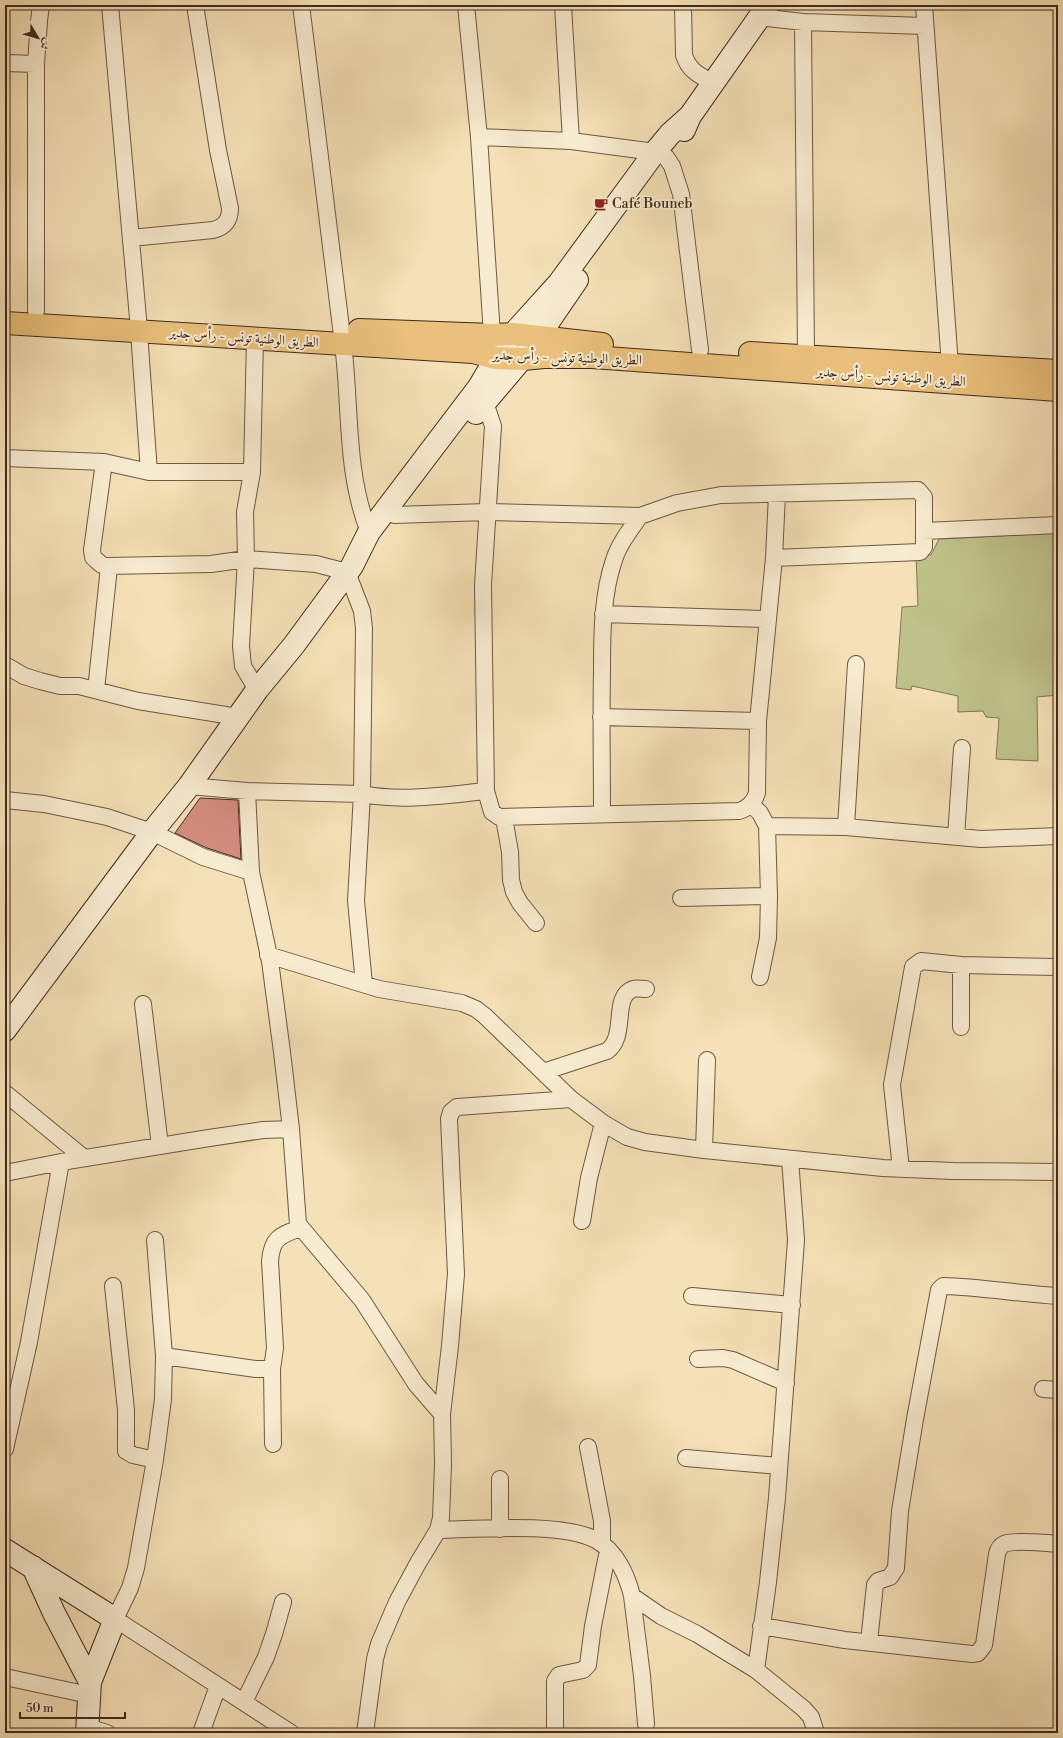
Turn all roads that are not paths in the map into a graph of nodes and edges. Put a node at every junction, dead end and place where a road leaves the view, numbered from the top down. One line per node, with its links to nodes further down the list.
1 (42, 5): 13 (street)
2 (110, 5): 18 (street)
3 (195, 5): 18 (street)
4 (301, 5): 25 (street)
5 (466, 5): 15 (street)
6 (563, 5): 16 (street)
7 (683, 5): 14 (street)
8 (924, 5): 11 (street)
9 (764, 11): 10 (street); 14 (main road)
10 (803, 22): 11 (street); 28 (street)
11 (925, 26): 31 (street)
12 (5, 63): 13 (street)
13 (36, 64): 20 (street)
14 (713, 83): 17 (main road)
15 (479, 137): 16 (street); 23 (street)
16 (570, 141): 17 (street)
17 (661, 154): 23 (main road); 24 (main road); 27 (street)
18 (131, 238): 22 (street)
19 (5, 309): 20 (main road, الطريق الوطنية تونس - رأس جدير)
20 (36, 311): 22 (main road, الطريق الوطنية تونس - رأس جدير)
21 (5, 323): 22 (main road, الطريق الوطنية تونس - رأس جدير)
22 (138, 324): 25 (main road, الطريق الوطنية تونس - رأس جدير); 26 (main road, الطريق الوطنية تونس - رأس جدير); 37 (street)
23 (502, 335): 24 (main road, الطريق الوطنية تونس - رأس جدير); 25 (main road, الطريق الوطنية تونس - رأس جدير); 29 (main road)
24 (542, 336): 27 (main road, الطريق الوطنية تونس - رأس جدير); 30 (main road)
25 (342, 337): 26 (main road, الطريق الوطنية تونس - رأس جدير); 29 (main road, الطريق الوطنية تونس - رأس جدير); 45 (street)
26 (255, 339): 38 (street)
27 (700, 350): 28 (main road, الطريق الوطنية تونس - رأس جدير)
28 (806, 355): 31 (main road, الطريق الوطنية تونس - رأس جدير)
29 (496, 358): 30 (main road, الطريق الوطنية تونس - رأس جدير); 45 (main road)
30 (523, 359): 33 (main road, الطريق الوطنية تونس - رأس جدير); 34 (main road)
31 (950, 366): 32 (main road, الطريق الوطنية تونس - رأس جدير)
32 (1058, 371)
33 (1058, 390)
34 (485, 402): 40 (street); 41 (main road)
35 (5, 458): 36 (street)
36 (104, 462): 37 (street); 48 (street)
37 (148, 472): 38 (street)
38 (252, 472): 47 (street)
39 (776, 494): 42 (street); 44 (street); 46 (street)
40 (487, 512): 41 (street); 42 (street); 62 (street)
41 (394, 515): 49 (main road)
42 (640, 516): 50 (street)
43 (1058, 525): 44 (street)
44 (924, 531): 46 (street)
45 (369, 532): 49 (main road)
46 (774, 558): 51 (street)
47 (246, 559): 48 (street); 49 (street); 55 (street)
48 (109, 567): 54 (street)
49 (350, 569): 55 (main road); 63 (street)
50 (604, 614): 51 (street); 57 (street)
51 (767, 619): 58 (street)
52 (856, 664): 69 (street)
53 (5, 665): 54 (street)
54 (96, 690): 56 (street)
55 (257, 690): 56 (main road)
56 (238, 717): 60 (main road)
57 (601, 717): 58 (street); 66 (street)
58 (758, 721): 65 (street)
59 (962, 748): 72 (street)
60 (189, 786): 61 (street); 70 (main road)
61 (247, 791): 63 (street); 73 (street)
62 (486, 791): 63 (street); 67 (street)
63 (362, 794): 81 (street)
64 (5, 800): 70 (street)
65 (751, 804): 66 (street); 68 (street)
66 (602, 814): 67 (street)
67 (504, 818): 76 (street)
68 (767, 826): 69 (street); 74 (street)
69 (846, 827): 72 (street)
70 (152, 832): 73 (street); 85 (main road)
71 (1058, 836): 72 (street)
72 (956, 837)
73 (251, 872): 77 (street)
74 (769, 896): 75 (street); 80 (street)
75 (681, 898)
76 (536, 923)
77 (268, 955): 81 (street); 91 (street)
78 (961, 965): 79 (street); 84 (street); 97 (street)
79 (1058, 967)
80 (760, 977)
81 (364, 984): 87 (street)
82 (646, 989): 87 (street)
83 (143, 1004): 92 (street)
84 (960, 1027)
85 (5, 1030)
86 (706, 1060): 93 (street)
87 (543, 1072): 89 (street)
88 (5, 1093): 94 (street)
89 (571, 1099): 90 (street); 111 (street)
90 (603, 1122): 93 (street); 100 (street)
91 (291, 1129): 92 (street); 101 (street)
92 (160, 1146): 94 (street)
93 (704, 1150): 95 (street)
94 (84, 1158): 96 (street)
95 (790, 1159): 97 (street); 106 (street)
96 (61, 1162): 99 (street); 114 (street)
97 (901, 1169): 98 (street)
98 (1058, 1172)
99 (5, 1173)
100 (582, 1221)
101 (300, 1228): 109 (street); 111 (street)
102 (155, 1240): 107 (street)
103 (113, 1286): 116 (street)
104 (692, 1296): 106 (street)
105 (1058, 1296): 129 (street)
106 (792, 1305): 110 (street)
107 (164, 1356): 109 (street); 116 (street)
108 (698, 1359): 110 (street)
109 (272, 1369): 112 (street)
110 (786, 1383): 117 (street)
111 (442, 1414): 120 (street)
112 (273, 1444)
113 (588, 1447): 122 (street)
114 (5, 1449)
115 (686, 1458): 117 (street)
116 (155, 1460): 127 (street)
117 (779, 1466): 128 (street)
118 (500, 1479): 119 (street)
119 (500, 1529): 120 (street); 122 (street)
120 (438, 1530): 140 (street)
121 (1058, 1544): 129 (street)
122 (605, 1547): 125 (street); 136 (street)
123 (5, 1550): 124 (main road)
124 (33, 1567): 127 (main road); 133 (main road)
125 (632, 1596): 130 (street); 135 (street)
126 (283, 1602): 134 (street)
127 (115, 1619): 132 (street); 133 (main road)
128 (761, 1626): 129 (street); 130 (street)
129 (869, 1642)
130 (756, 1670): 141 (street)
131 (5, 1677): 133 (street)
132 (218, 1686): 134 (street); 138 (street)
133 (89, 1688): 137 (main road)
134 (244, 1702): 139 (street)
135 (646, 1724)
136 (555, 1730)
137 (94, 1731)
138 (201, 1733)
139 (291, 1733)
140 (365, 1733)
141 (816, 1733)

